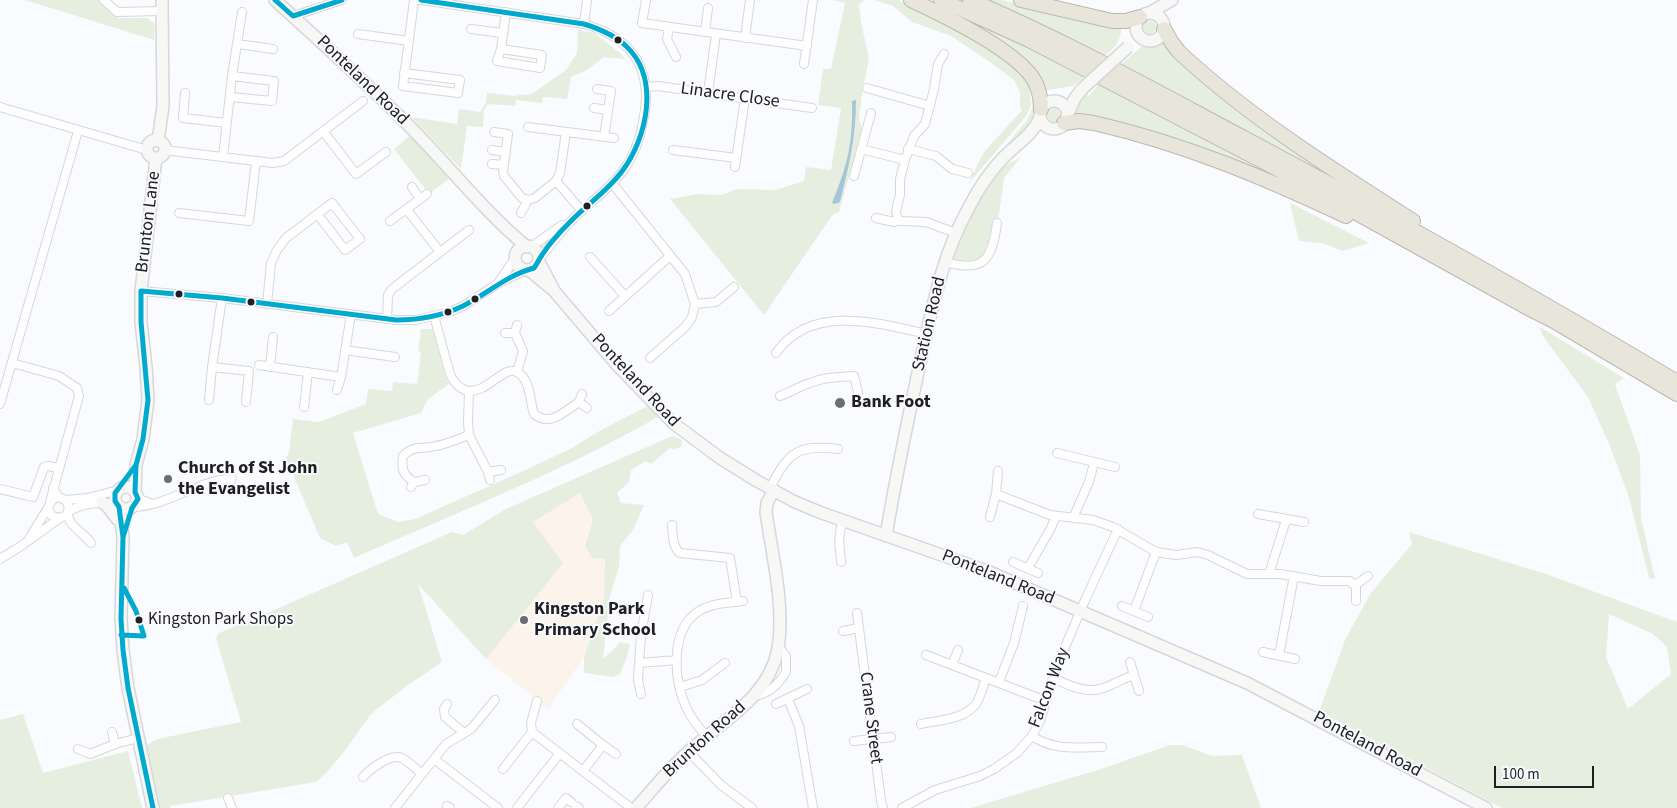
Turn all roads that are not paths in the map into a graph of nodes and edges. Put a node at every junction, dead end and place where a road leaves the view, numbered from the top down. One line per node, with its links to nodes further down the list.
1 (104, 0): 17 (street)
2 (275, 0): 21 (street, Ponteland Road)
3 (342, 0): 15 (street)
4 (414, 0): 32 (street)
5 (421, 0): 16 (street)
6 (587, 0): 23 (street)
7 (646, 0): 25 (street)
8 (750, 0): 31 (street)
9 (813, 0): 35 (street)
10 (911, 0): 60 (highway)
11 (940, 0): 111 (highway)
12 (970, 0): 110 (highway)
13 (1021, 0): 22 (highway)
14 (1172, 0): 22 (street); 24 (street)
15 (333, 1): 21 (street)
16 (467, 3): 20 (street)
17 (162, 6): 74 (street, Brunton Lane)
18 (708, 8): 27 (street)
19 (242, 12): 34 (street)
20 (506, 12): 23 (street); 28 (street)
21 (293, 16): 91 (street, Ponteland Road)
22 (1142, 19): 24 (street); 33 (street); 36 (street)
23 (584, 24): 44 (street)
24 (1164, 25): 33 (street); 110 (highway)
25 (668, 27): 27 (street); 40 (street)
26 (471, 29): 28 (street)
27 (705, 32): 30 (street)
28 (502, 33): 38 (street)
29 (358, 34): 32 (street)
30 (716, 34): 31 (street); 49 (street)
31 (745, 38): 35 (street)
32 (409, 41): 42 (street)
33 (1148, 41): 36 (street)
34 (238, 44): 37 (street); 43 (street)
35 (806, 46): 41 (street)
36 (1128, 46): 47 (street, bridge)
37 (273, 49)
38 (501, 49): 38 (street)
39 (944, 54): 54 (street)
40 (676, 57)
41 (804, 64)
42 (404, 73): 42 (street)
43 (232, 76): 50 (street); 50 (street)
44 (647, 88): 49 (street, Linacre Close); 87 (street)
45 (867, 88): 54 (street)
46 (597, 89): 58 (street)
47 (1080, 91): 53 (street); 61 (street)
48 (185, 93): 62 (street)
49 (708, 93): 51 (street, Linacre Close)
50 (230, 96): 62 (street)
51 (745, 98): 57 (street, Linacre Close); 76 (street)
52 (362, 101): 65 (street)
53 (1056, 101): 60 (street); 61 (street)
54 (930, 106): 72 (street)
55 (0, 107): 64 (street)
56 (594, 108): 58 (street)
57 (812, 108)
58 (608, 110): 69 (street)
59 (871, 113): 71 (street)
60 (1041, 113): 61 (street); 68 (street, Station Road)
61 (1062, 122): 68 (street, Station Road); 111 (highway)
62 (227, 123): 79 (street)
63 (528, 127): 67 (street)
64 (78, 131): 73 (street); 131 (street)
65 (323, 131): 77 (street); 81 (street)
66 (494, 132): 78 (street)
67 (566, 132): 69 (street); 86 (street)
68 (1028, 136): 101 (street, Station Road)
69 (604, 137): 70 (street)
70 (614, 138)
71 (861, 149): 80 (street); 85 (street)
72 (908, 149): 80 (street); 84 (street)
73 (147, 150): 74 (street, Brunton Lane)
74 (159, 150): 79 (street); 114 (street, Brunton Lane)
75 (492, 150): 78 (street)
76 (673, 150)
77 (386, 152)
78 (506, 152): 83 (street)
79 (223, 157): 81 (street)
80 (905, 160): 97 (street)
81 (256, 161): 92 (street)
82 (492, 164): 83 (street)
83 (504, 165): 89 (street)
84 (968, 173)
85 (854, 176)
86 (556, 181): 89 (street); 95 (street)
87 (612, 183): 95 (street); 105 (street)
88 (412, 187): 90 (street)
89 (528, 200): 93 (street)
90 (406, 210): 98 (street); 103 (street)
91 (487, 210): 102 (street, Ponteland Road); 104 (street, Ponteland Road)
92 (179, 213)
93 (521, 213)
94 (318, 214): 94 (street); 118 (street)
95 (579, 214): 102 (street); 107 (street)
96 (876, 218): 97 (street)
97 (898, 220): 101 (street)
98 (390, 221)
99 (997, 224): 108 (street)
100 (469, 230): 103 (street)
101 (956, 233): 108 (street, Station Road)
102 (529, 247): 104 (street); 107 (street, Ponteland Road)
103 (440, 252): 123 (street)
104 (516, 256): 109 (street, Ponteland Road); 112 (street)
105 (670, 256): 116 (street); 119 (street)
106 (590, 257): 116 (street)
107 (539, 261): 109 (street); 115 (street, Ponteland Road)
108 (945, 262): 125 (street, Station Road)
109 (527, 270): 112 (street); 115 (street, Ponteland Road)
110 (1489, 273): 139 (highway)
111 (1475, 279): 143 (highway)
112 (497, 284): 122 (street)
113 (734, 287): 119 (street)
114 (141, 291): 117 (street); 154 (street, Brunton Lane)
115 (555, 292): 164 (street, Ponteland Road)
116 (625, 296): 120 (street)
117 (222, 298): 118 (street); 133 (street)
118 (267, 304): 121 (street)
119 (695, 304): 130 (street)
120 (609, 311)
121 (350, 314): 123 (street); 128 (street)
122 (434, 316): 123 (street); 141 (street)
123 (388, 319)
124 (505, 333): 136 (street)
125 (927, 334): 127 (street); 185 (street, Station Road)
126 (273, 337): 134 (street)
127 (772, 342)
128 (345, 350): 129 (street); 137 (street)
129 (395, 357)
130 (650, 358)
131 (12, 363): 138 (street); 156 (street)
132 (259, 365): 134 (street)
133 (212, 367): 145 (street); 146 (street)
134 (270, 367): 135 (street)
135 (308, 372): 137 (street); 148 (street)
136 (517, 372): 141 (street); 149 (street)
137 (341, 377): 140 (street)
138 (3, 379): 147 (street)
139 (1677, 382)
140 (337, 390)
141 (468, 391): 150 (street)
142 (858, 392): 144 (street)
143 (1677, 394)
144 (780, 396)
145 (209, 400)
146 (246, 402)
147 (0, 404)
148 (304, 407)
149 (587, 408)
150 (470, 435): 157 (street); 160 (street)
151 (838, 449): 164 (street)
152 (1057, 453): 153 (street)
153 (1094, 463): 155 (street); 178 (street)
154 (136, 465): 163 (street, Brunton Lane); 165 (street, Brunton Lane)
155 (1115, 467)
156 (58, 468): 161 (street); 162 (street)
157 (501, 470)
158 (998, 471): 166 (street)
159 (232, 479): 170 (street)
160 (425, 480)
161 (53, 488): 167 (street); 169 (street)
162 (0, 489)
163 (119, 489): 165 (street); 167 (street); 171 (street)
164 (772, 489): 180 (street, Ponteland Road); 237 (street, Brunton Road)
165 (136, 493): 170 (street); 172 (street)
166 (996, 494): 175 (street); 176 (street)
167 (62, 499): 169 (street); 173 (street)
168 (102, 502): 171 (street); 173 (street); 184 (street)
169 (49, 505): 177 (street); 186 (street)
170 (155, 505): 172 (street)
171 (118, 506): 172 (street); 184 (street)
172 (132, 507): 184 (street)
173 (68, 512): 177 (street); 187 (street)
174 (1258, 514): 179 (street)
175 (1056, 516): 178 (street); 192 (street)
176 (990, 517)
177 (60, 518): 186 (street)
178 (1073, 518): 183 (street)
179 (1286, 520): 181 (street); 194 (street)
180 (842, 522): 185 (street, Ponteland Road); 190 (street)
181 (1304, 522)
182 (672, 525): 213 (street)
183 (1118, 529): 188 (street); 203 (street, Falcon Way)
184 (122, 532): 240 (street)
185 (886, 536): 203 (street, Ponteland Road)
186 (26, 543): 189 (street)
187 (91, 543)
188 (1156, 552): 194 (street); 202 (street)
189 (0, 558)
190 (841, 562)
191 (1013, 562): 192 (street)
192 (1028, 568): 193 (street)
193 (1038, 572)
194 (1269, 574): 195 (street)
195 (1294, 576): 197 (street); 211 (street)
196 (1368, 576): 197 (street)
197 (1356, 585): 199 (street)
198 (648, 595): 215 (street)
199 (1356, 601)
200 (1023, 606): 221 (street)
201 (1122, 606): 202 (street)
202 (1134, 611): 205 (street)
203 (1080, 612): 220 (street, Falcon Way); 269 (street, Ponteland Road)
204 (857, 614): 206 (street, Crane Street)
205 (1148, 617)
206 (859, 628): 207 (street); 241 (street, Crane Street)
207 (843, 631)
208 (958, 650): 217 (street)
209 (1263, 652): 211 (street)
210 (926, 655): 217 (street)
211 (1278, 655): 212 (street)
212 (1295, 659)
213 (677, 660): 215 (street); 222 (street)
214 (1130, 662): 218 (street)
215 (639, 663): 225 (street)
216 (725, 663): 222 (street)
217 (952, 665): 219 (street)
218 (1134, 675): 220 (street); 224 (street)
219 (986, 678): 221 (street); 233 (street)
220 (1053, 678): 229 (street, Falcon Way)
221 (999, 682): 229 (street)
222 (680, 687): 237 (street)
223 (807, 689): 226 (street)
224 (1139, 691)
225 (641, 694)
226 (788, 699): 231 (street); 266 (street)
227 (495, 700): 236 (street)
228 (537, 700): 235 (street)
229 (1046, 701): 238 (street, Falcon Way)
230 (447, 704): 236 (street)
231 (776, 704)
232 (577, 724): 244 (street)
233 (921, 724)
234 (112, 732): 243 (street)
235 (532, 732): 248 (street); 251 (street)
236 (464, 733): 250 (street)
237 (706, 736): 247 (street, Brunton Road)
238 (1032, 736): 245 (street); 268 (street, Falcon Way)
239 (891, 737): 241 (street)
240 (138, 738): 243 (street); 257 (street)
241 (873, 739): 242 (street); 267 (street, Crane Street)
242 (854, 741)
243 (115, 744): 246 (street)
244 (604, 744): 249 (street); 252 (street)
245 (1102, 747)
246 (78, 749)
247 (688, 751): 264 (street, Brunton Road); 265 (street)
248 (560, 753): 252 (street); 261 (street)
249 (616, 754)
250 (434, 759): 253 (street); 260 (street)
251 (503, 769)
252 (583, 771): 263 (street)
253 (422, 774): 254 (street); 259 (street)
254 (363, 777)
255 (228, 798): 258 (street)
256 (576, 805): 262 (street)
257 (153, 808)
258 (232, 808)
259 (395, 808)
260 (498, 808)
261 (517, 808)
262 (558, 808)
263 (631, 808)
264 (636, 808)
265 (752, 808)
266 (813, 808)
267 (883, 808)
268 (902, 808)
269 (1486, 808)

